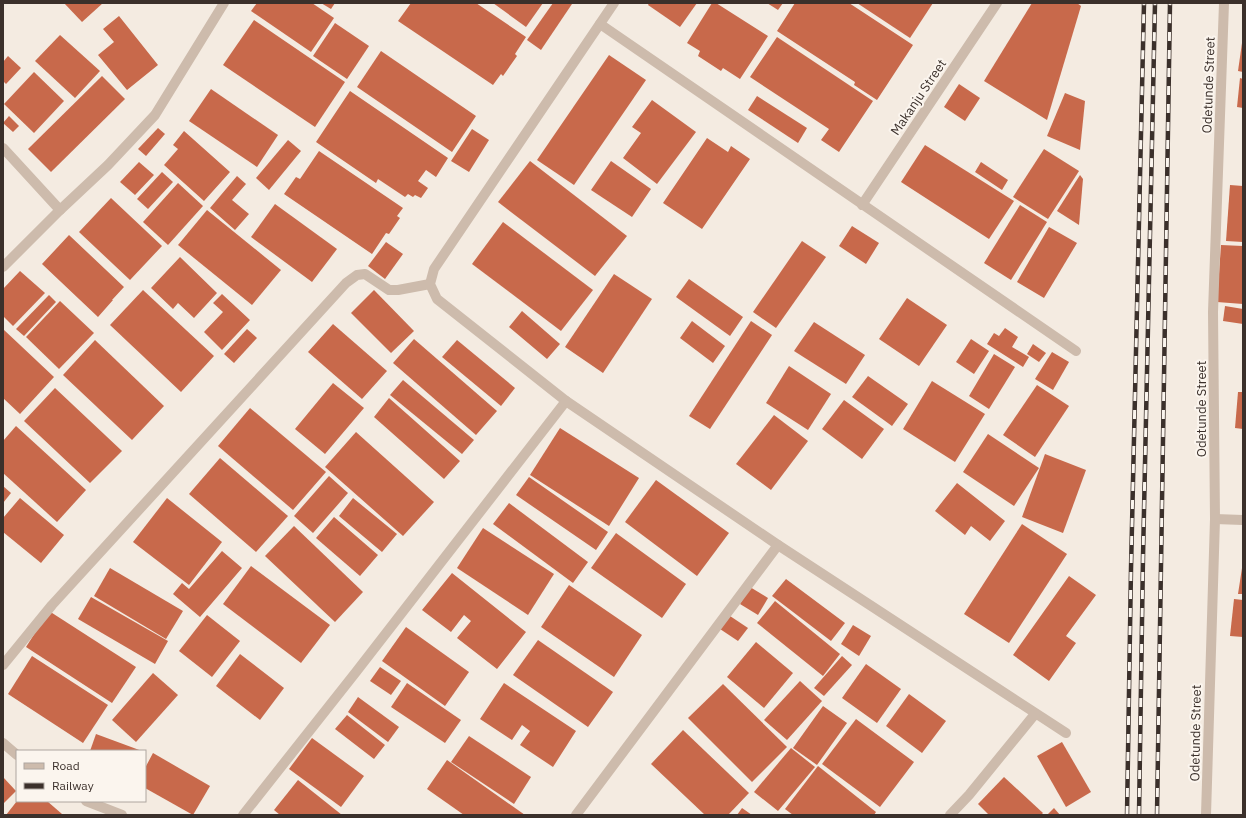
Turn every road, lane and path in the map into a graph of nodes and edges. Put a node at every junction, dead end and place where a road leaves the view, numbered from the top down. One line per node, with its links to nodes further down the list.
1 (224, 3): 8 (street)
2 (614, 3): 5 (street)
3 (996, 3): 7 (street, Makanju Street)
4 (1224, 3): 13 (street, Odetunde Street)
5 (600, 24): 7 (street); 10 (street)
6 (3, 148): 8 (street)
7 (862, 205): 11 (street)
8 (60, 210): 9 (street)
9 (3, 267)
10 (430, 284): 12 (street); 16 (street)
11 (1076, 351)
12 (566, 401): 15 (street); 23 (street)
13 (1215, 519): 14 (street); 26 (street, Odetunde Street)
14 (1243, 520)
15 (778, 545): 17 (street); 24 (street)
16 (3, 665)
17 (1035, 714): 18 (street); 25 (street)
18 (1066, 733)
19 (3, 743): 20 (street)
20 (16, 754)
21 (89, 802): 22 (street)
22 (122, 815)
23 (243, 815)
24 (576, 815)
25 (950, 815)
26 (1206, 815)

